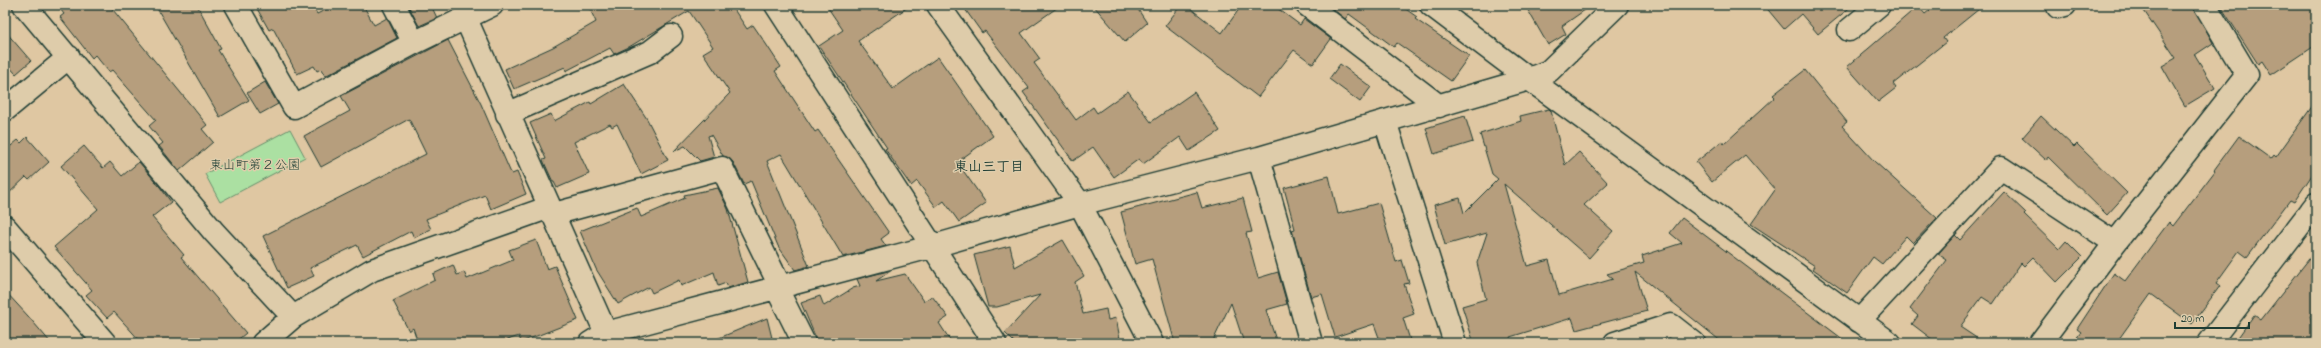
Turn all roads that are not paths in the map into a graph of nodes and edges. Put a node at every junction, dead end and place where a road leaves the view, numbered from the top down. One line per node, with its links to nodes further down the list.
1 (24, 5): 18 (street)
2 (236, 5): 17 (street)
3 (394, 5): 17 (street)
4 (492, 5): 14 (street)
5 (776, 5): 30 (street)
6 (938, 5): 25 (street)
7 (1307, 5): 20 (street)
8 (1431, 5): 19 (street)
9 (1617, 5): 19 (street)
10 (1879, 5): 15 (street)
11 (2058, 5): 12 (street)
12 (2066, 5)
13 (2205, 5): 29 (street)
14 (466, 19): 17 (street); 22 (street)
15 (1849, 30)
16 (671, 36): 22 (street)
17 (414, 43)
18 (69, 57): 21 (street); 32 (street)
19 (1529, 79): 20 (street); 33 (street)
20 (1439, 106): 23 (street)
21 (5, 110)
22 (507, 114): 27 (street)
23 (1385, 121): 24 (street); 41 (street)
24 (1259, 158): 25 (street); 40 (street)
25 (1080, 204): 30 (street); 39 (street)
26 (2316, 204): 46 (street)
27 (552, 211): 31 (street); 32 (street); 34 (street)
28 (5, 227): 35 (street)
29 (2115, 244): 33 (street); 45 (street)
30 (934, 246): 31 (street); 38 (street)
31 (778, 287): 34 (street); 37 (street)
32 (293, 317): 36 (street)
33 (1860, 322): 44 (street)
34 (598, 338)
35 (105, 343)
36 (263, 343)
37 (804, 343)
38 (995, 343)
39 (1152, 343)
40 (1311, 343)
41 (1455, 343)
42 (1615, 343): 43 (street)
43 (1694, 343)
44 (1890, 343)
45 (2040, 343)
46 (2209, 343)

